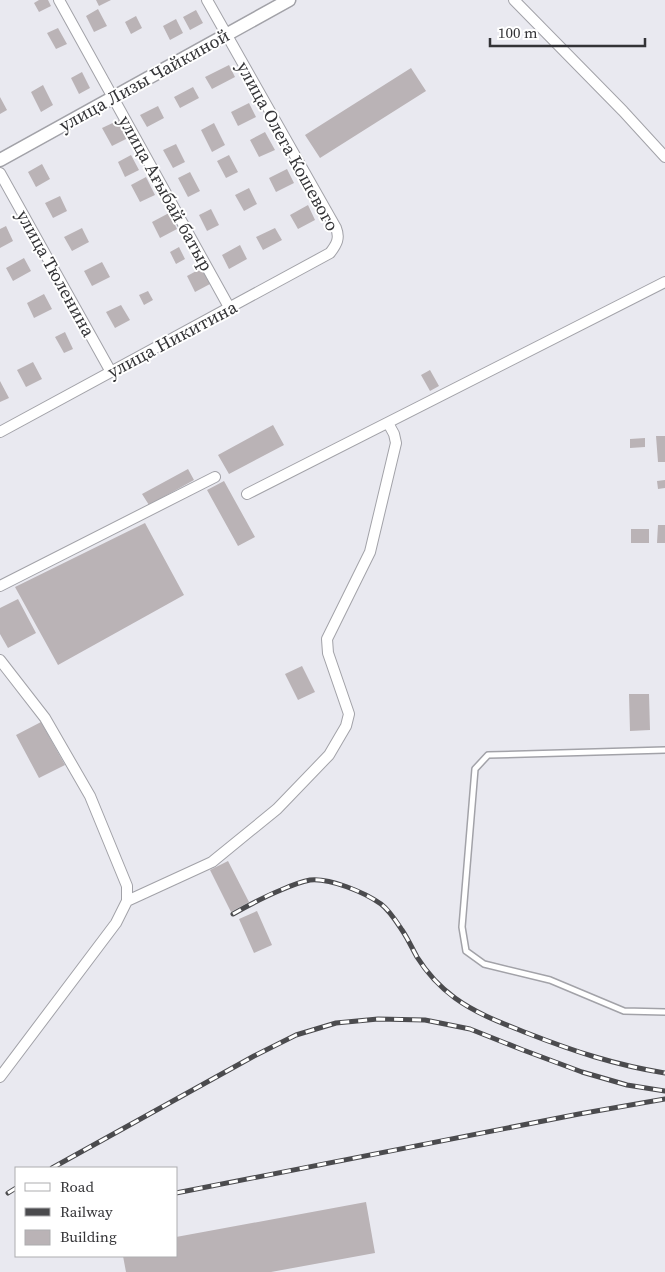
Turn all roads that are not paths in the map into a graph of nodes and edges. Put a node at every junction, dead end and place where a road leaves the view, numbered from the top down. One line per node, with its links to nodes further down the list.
1 (59, 0): 6 (street, улица Ағыбай батыр)
2 (207, 0): 5 (street, улица Олега Кошевого)
3 (289, 0): 5 (street, улица Лизы Чайкиной)
4 (514, 0): 7 (street)
5 (226, 35): 6 (street, улица Лизы Чайкиной); 10 (street, улица Олега Кошевого)
6 (114, 97): 8 (street, улица Лизы Чайкиной); 12 (street, улица Ағыбай батыр)
7 (665, 157)
8 (0, 160)
9 (0, 173): 13 (street, улица Тюленина)
10 (338, 240): 12 (street, улица Никитина)
11 (665, 282): 14 (street)
12 (229, 308): 13 (street, улица Никитина)
13 (111, 372): 15 (street, улица Никитина)
14 (388, 423): 17 (street); 21 (street)
15 (0, 432)
16 (216, 477): 18 (street)
17 (247, 494)
18 (0, 586)
19 (0, 660): 21 (street)
20 (665, 750): 22 (lane)
21 (127, 901): 23 (street)
22 (665, 1012)
23 (0, 1077)

